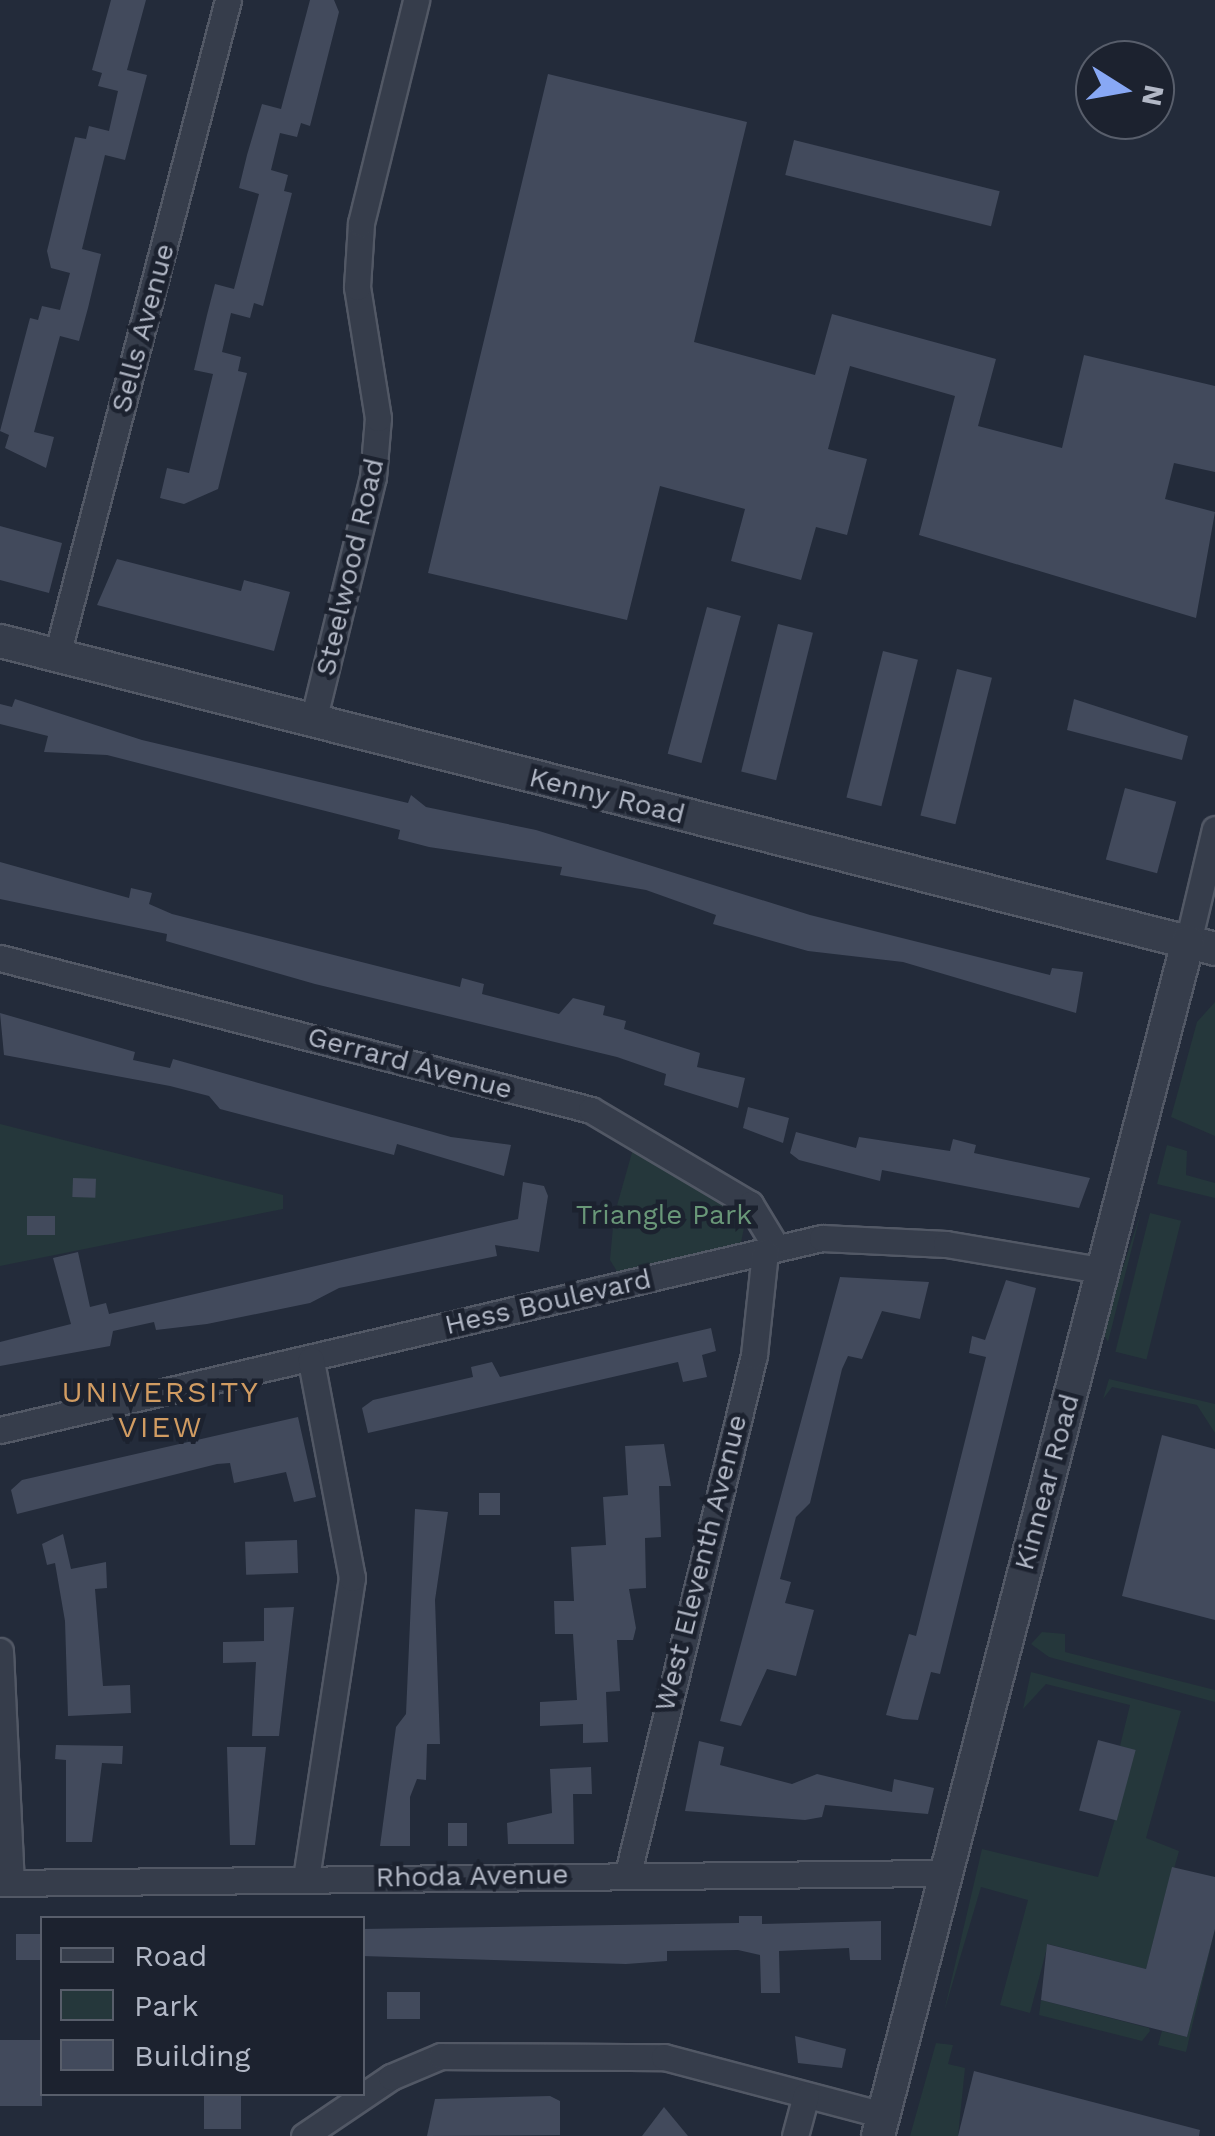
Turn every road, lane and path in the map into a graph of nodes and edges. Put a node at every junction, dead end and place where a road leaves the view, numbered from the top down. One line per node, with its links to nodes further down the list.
1 (228, 0): 4 (street, Sells Avenue)
2 (416, 0): 5 (street, Steelwood Road)
3 (0, 641): 4 (street, Kenny Road)
4 (57, 656): 5 (street, Kenny Road)
5 (313, 721): 7 (street, Kenny Road)
6 (1215, 828): 7 (street, Kinnear Road)
7 (1201, 946): 10 (street, Kinnear Road)
8 (0, 958): 9 (street, Gerrard Avenue)
9 (770, 1249): 10 (street, Hess Boulevard); 11 (street, Hess Boulevard); 14 (street, West Eleventh Avenue)
10 (1100, 1270): 15 (street, Kinnear Road)
11 (310, 1360): 12 (street, Hess Boulevard); 16 (street)
12 (0, 1430)
13 (0, 1652): 17 (street)
14 (628, 1873): 15 (street, Rhoda Avenue); 16 (street, Rhoda Avenue)
15 (944, 1873): 21 (street, Kinnear Road)
16 (306, 1878): 17 (street, Rhoda Avenue)
17 (6, 1883)
18 (365, 2095): 19 (street)
19 (806, 2095): 21 (street); 23 (street)
20 (363, 2096): 22 (street)
21 (880, 2126)
22 (304, 2136)
23 (795, 2136)

